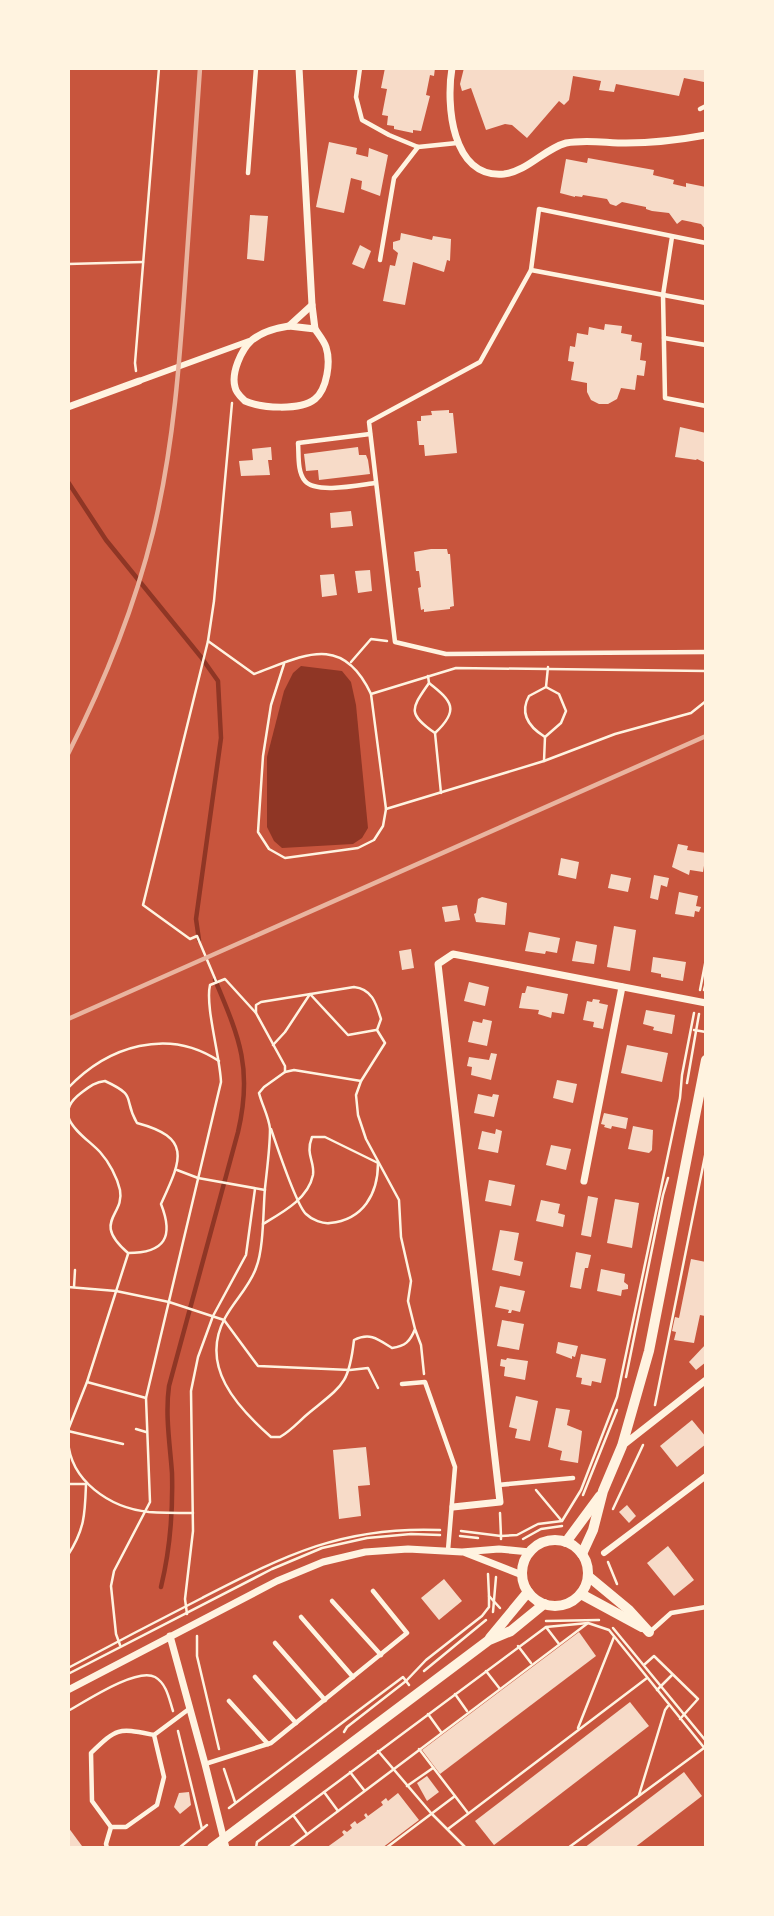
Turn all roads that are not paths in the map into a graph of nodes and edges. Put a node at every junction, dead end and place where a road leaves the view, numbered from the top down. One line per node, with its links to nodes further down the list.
1 (256, 68): 10 (lane)
2 (299, 68): 17 (street)
3 (360, 68): 9 (lane)
4 (452, 68): 8 (street)
5 (706, 106): 6 (lane)
6 (700, 109)
7 (706, 135): 8 (street)
8 (457, 143): 9 (lane)
9 (418, 147): 13 (lane)
10 (248, 173)
11 (672, 237): 12 (lane); 14 (lane); 15 (lane)
12 (706, 243)
13 (380, 260)
14 (531, 270): 15 (lane); 26 (lane)
15 (663, 295): 16 (lane); 20 (lane)
16 (706, 303)
17 (312, 305): 18 (street); 19 (street)
18 (289, 326): 19 (street); 21 (street)
19 (315, 329): 21 (street)
20 (664, 338): 22 (lane); 24 (lane)
21 (251, 341): 23 (street)
22 (706, 345)
23 (139, 381): 25 (street)
24 (706, 406)
25 (68, 407)
26 (370, 433): 27 (lane); 27 (lane)
27 (375, 483): 28 (lane)
28 (706, 652)
29 (622, 987): 30 (street); 32 (street); 38 (street)
30 (702, 1003)
31 (706, 1060): 35 (street)
32 (584, 1181)
33 (706, 1380): 35 (street)
34 (402, 1384): 40 (lane)
35 (622, 1446): 39 (street)
36 (706, 1476): 45 (street)
37 (573, 1478): 38 (lane)
38 (498, 1485): 40 (street)
39 (603, 1491): 41 (street); 46 (street)
40 (453, 1507): 42 (lane)
41 (566, 1542): 44 (street); 46 (street)
42 (449, 1550): 43 (street); 57 (street)
43 (462, 1552): 44 (street); 47 (street)
44 (530, 1552): 47 (street)
45 (604, 1553)
46 (582, 1554): 48 (street)
47 (522, 1575): 50 (street)
48 (588, 1576): 51 (street); 56 (street)
49 (373, 1591): 60 (lane)
50 (528, 1592): 53 (street); 58 (street)
51 (580, 1594): 53 (street); 56 (street)
52 (332, 1601): 60 (lane)
53 (544, 1604): 58 (street)
54 (706, 1608): 56 (lane)
55 (301, 1617): 62 (lane)
56 (647, 1631)
57 (170, 1636): 63 (street); 66 (street)
58 (489, 1640): 72 (street)
59 (275, 1643): 64 (lane)
60 (381, 1655): 62 (lane)
61 (254, 1676): 67 (lane)
62 (353, 1677): 64 (lane)
63 (68, 1690)
64 (325, 1700): 67 (lane)
65 (229, 1701): 69 (lane)
66 (190, 1709): 68 (lane); 70 (street)
67 (296, 1723): 69 (lane)
68 (154, 1735): 71 (lane); 71 (lane)
69 (268, 1744): 70 (lane)
70 (205, 1764): 72 (street)
71 (111, 1827): 73 (lane)
72 (224, 1843): 74 (street)
73 (107, 1848)
74 (212, 1848)

